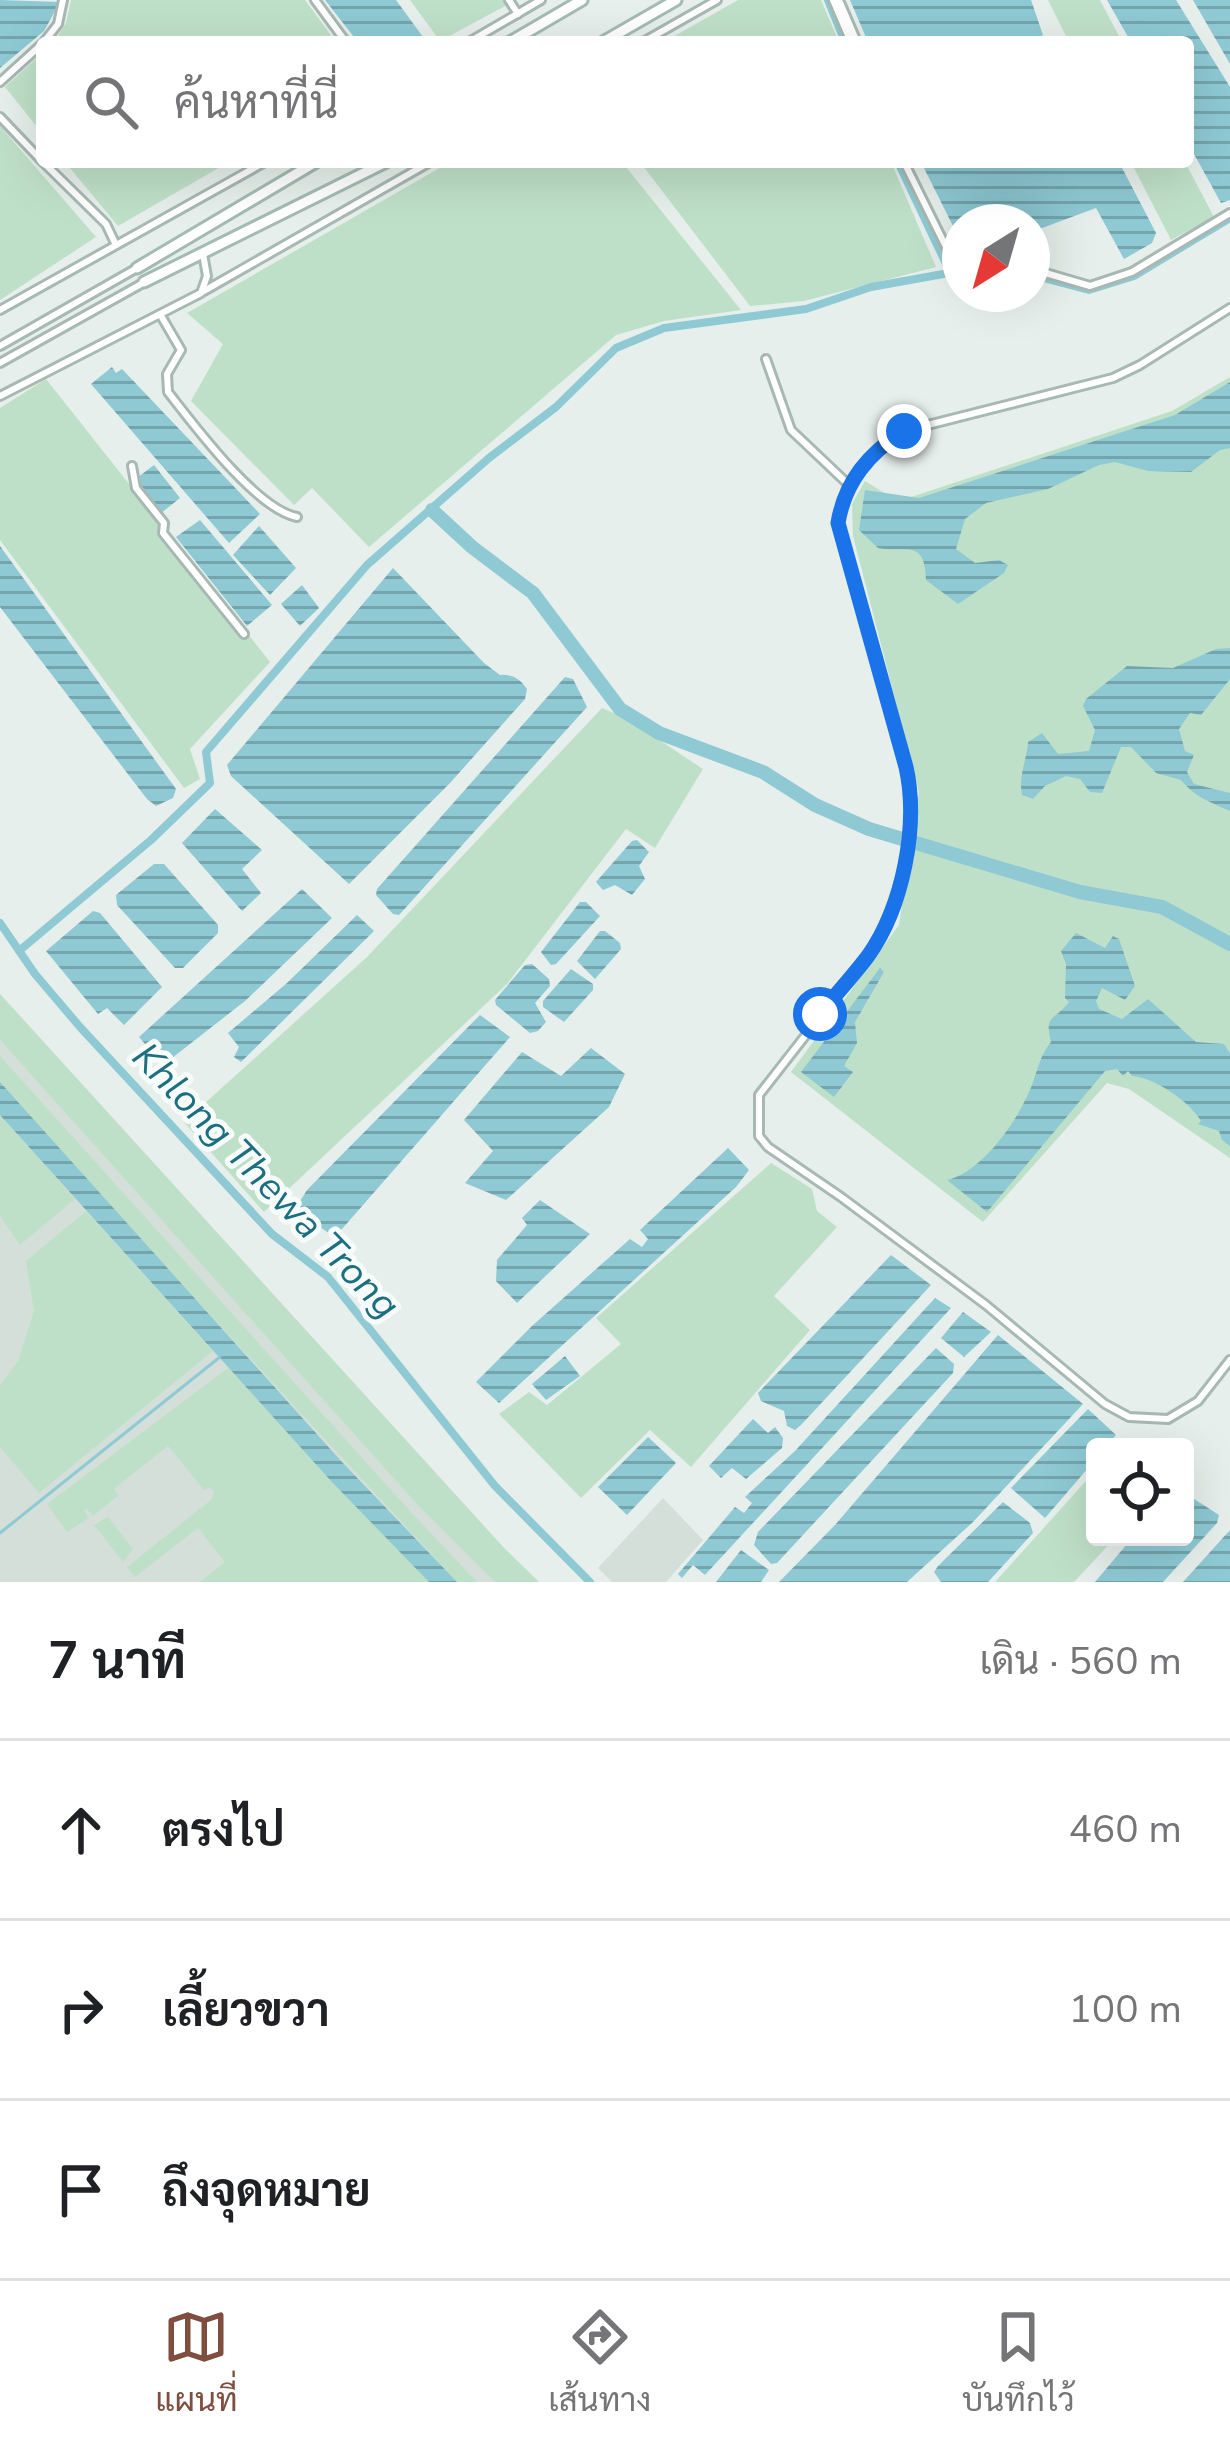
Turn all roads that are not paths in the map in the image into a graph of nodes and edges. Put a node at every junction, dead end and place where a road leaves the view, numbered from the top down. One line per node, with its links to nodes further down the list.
1 (63, 0): 10 (street)
2 (315, 0): 11 (street)
3 (509, 0): 9 (street)
4 (541, 0): 9 (street)
5 (582, 0): 13 (main road)
6 (676, 0): 14 (main road)
7 (717, 0): 15 (street)
8 (836, 0): 16 (street)
9 (518, 14): 12 (street)
10 (49, 36)
11 (342, 36)
12 (480, 36)
13 (520, 36)
14 (613, 36)
15 (654, 36)
16 (851, 36)
17 (36, 49): 18 (street)
18 (0, 82)
19 (0, 117): 20 (street)
20 (36, 154)
21 (50, 168): 29 (street)
22 (254, 168): 29 (street)
23 (306, 168): 31 (main road)
24 (373, 168): 30 (main road)
25 (420, 168): 34 (street)
26 (907, 168): 28 (street)
27 (1230, 213): 32 (street)
28 (942, 237)
29 (116, 245): 36 (street)
30 (202, 250): 33 (main road); 34 (street)
31 (137, 268): 38 (street)
32 (1050, 274)
33 (144, 282): 40 (street)
34 (201, 293): 37 (street)
35 (1230, 308): 43 (street)
36 (0, 310)
37 (160, 314): 41 (street); 44 (street)
38 (0, 346)
39 (766, 359): 43 (street)
40 (0, 364)
41 (0, 396)
42 (132, 466): 45 (street)
43 (849, 485): 46 (street)
44 (297, 517)
45 (244, 634)
46 (1230, 1360)

